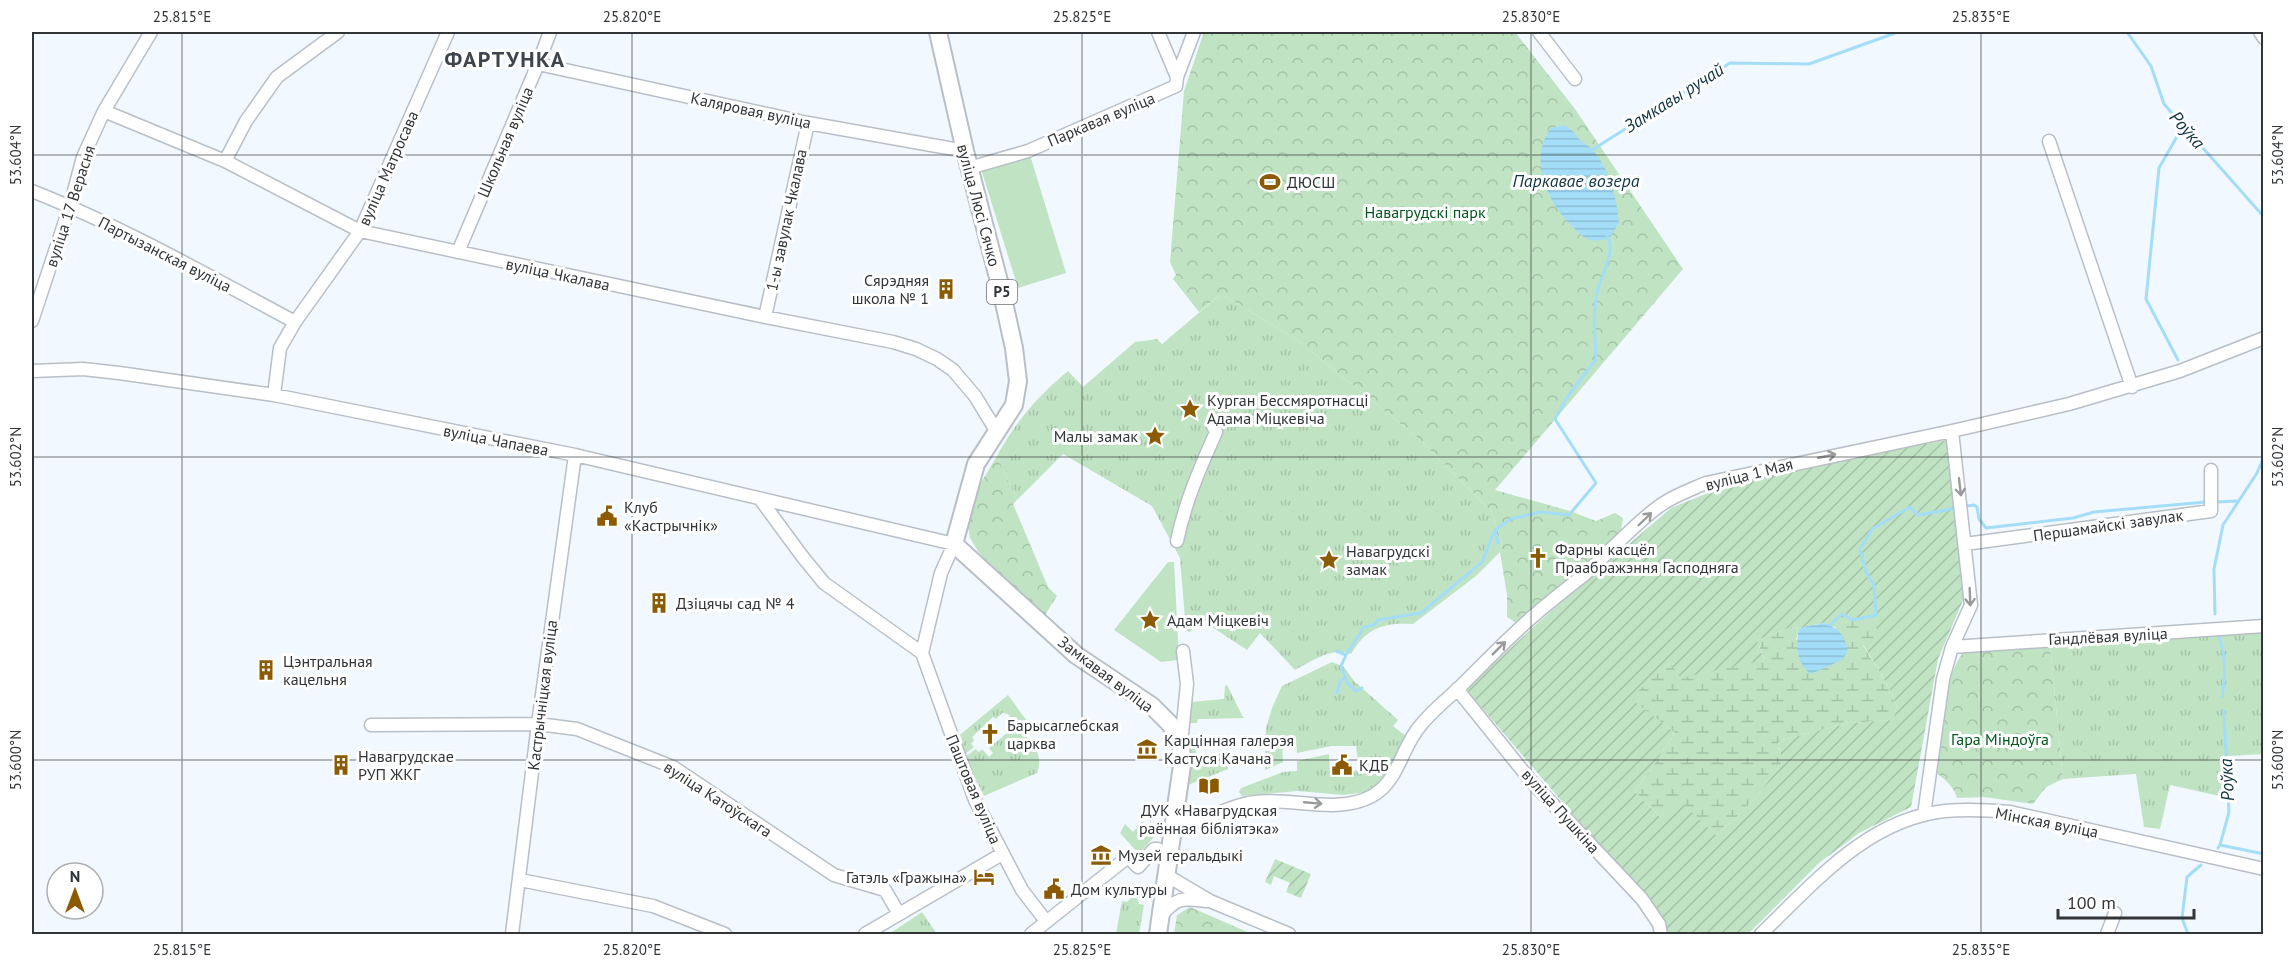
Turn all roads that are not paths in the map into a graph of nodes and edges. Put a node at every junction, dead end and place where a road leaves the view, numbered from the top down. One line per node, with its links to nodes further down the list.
1 (151, 32): 14 (street, вуліца 17 Верасня)
2 (338, 32): 18 (street)
3 (448, 32): 22 (street, вуліца Матросава)
4 (550, 32): 11 (street, Школьная вуліца)
5 (938, 32): 17 (main road, вуліца Люсі Сячко / Р5)
6 (1158, 32): 12 (street)
7 (1194, 32): 12 (street, Паркавая вуліца)
8 (1539, 32): 13 (street)
9 (2260, 32): 10 (street)
10 (2264, 38)
11 (538, 64): 15 (street, Каляровая вуліца); 23 (street, Школьная вуліца)
12 (1177, 77): 19 (street, Паркавая вуліца)
13 (1575, 79)
14 (104, 111): 18 (street, вуліца Чкалава); 21 (street, вуліца 17 Верасня)
15 (808, 123): 17 (street, Каляровая вуліца); 24 (street, 1-ы завулак Чкалава)
16 (2049, 141): 29 (street)
17 (965, 151): 19 (main road, вуліца Люсі Сячко / Р5)
18 (225, 161): 22 (street, вуліца Чкалава)
19 (969, 168): 33 (main road, вуліца Люсі Сячко / Р5)
20 (32, 191): 21 (street, Партызанская вуліца)
21 (70, 206): 25 (street, вуліца 17 Верасня); 26 (street, Партызанская вуліца)
22 (360, 231): 23 (street, вуліца Чкалава); 26 (street, вуліца Матросава)
23 (458, 252): 24 (street, вуліца Чкалава)
24 (765, 317): 33 (street, вуліца Чкалава)
25 (32, 321)
26 (295, 322): 30 (street, вуліца Матросава)
27 (2264, 338): 29 (street, вуліца 1 Мая)
28 (32, 370): 30 (street, вуліца Чапаева)
29 (2132, 387): 32 (street, вуліца 1 Мая)
30 (274, 395): 34 (street, вуліца Чапаева)
31 (1213, 426): 37 (street)
32 (1952, 431): 39 (street, one-way to 39); 44 (street, вуліца 1 Мая, one-way to 32)
33 (997, 432): 38 (main road, вуліца Люсі Сячко / Р5)
34 (575, 455): 36 (street, вуліца Чапаева); 45 (street, Кастрычніцкая вуліца)
35 (2211, 470): 39 (street, Першамайскі завулак)
36 (760, 499): 38 (street, вуліца Чапаева); 43 (street)
37 (1177, 541)
38 (954, 544): 43 (street); 47 (main road, Замкавая вуліца)
39 (1965, 544): 41 (street, one-way to 41)
40 (2264, 627): 41 (street, Гандлёвая вуліца)
41 (1952, 647): 48 (street)
42 (1183, 651): 47 (street)
43 (922, 653): 51 (street, Паштовая вуліца)
44 (1457, 689): 49 (street, вуліца 1 Мая, one-way to 44); 66 (street, вуліца Пушкіна)
45 (538, 724): 46 (street, вуліца Катоўскага); 54 (street, Кастрычніцкая вуліца); 57 (street, вуліца Катоўскага)
46 (371, 725)
47 (1181, 744): 49 (main road)
48 (1924, 815): 52 (street, Мінская вуліца); 67 (street, Мінская вуліца)
49 (1173, 826): 53 (main road)
50 (1158, 849): 63 (street)
51 (1002, 854): 57 (street); 58 (street, Паштовая вуліца)
52 (2264, 869)
53 (1166, 875): 55 (street); 59 (main road)
54 (520, 880): 60 (street, Кастрычніцкая вуліца); 61 (street)
55 (1210, 902): 59 (street); 65 (street)
56 (2115, 913): 68 (street)
57 (899, 914): 62 (street)
58 (1042, 916)
59 (1160, 916): 64 (main road)
60 (512, 934)
61 (725, 934)
62 (865, 934)
63 (1031, 934)
64 (1158, 934)
65 (1289, 934)
66 (1661, 934)
67 (1761, 934)
68 (2107, 934)

